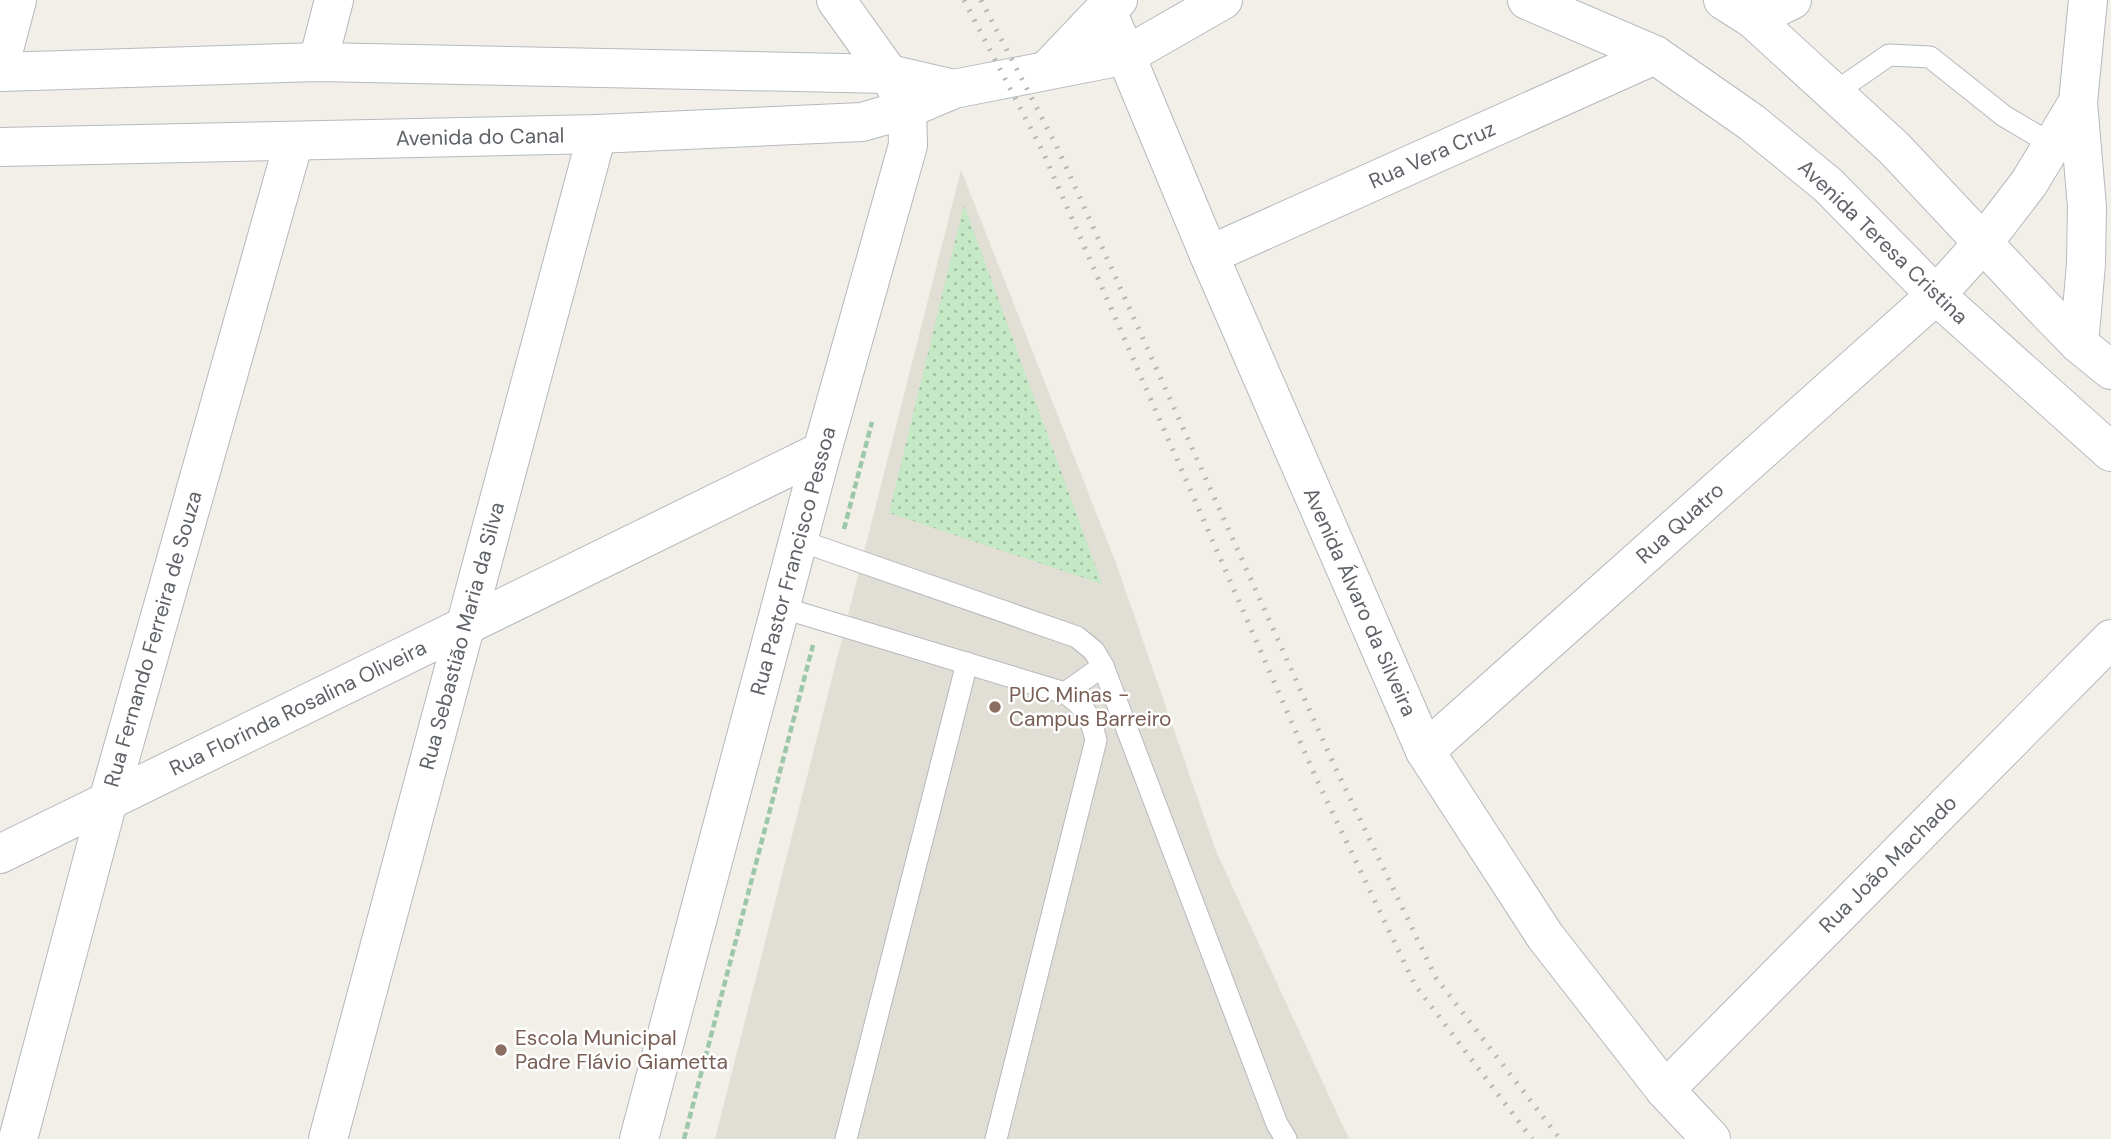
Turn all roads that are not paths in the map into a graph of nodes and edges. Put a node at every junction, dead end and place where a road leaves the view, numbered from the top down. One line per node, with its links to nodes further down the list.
1 (17, 0): 13 (street)
2 (334, 0): 12 (street)
3 (836, 0): 16 (street, Rua Pastor Francisco Pessoa)
4 (1223, 0): 10 (street)
5 (1527, 0): 11 (street, Avenida Teresa Cristina)
6 (1792, 0): 9 (street)
7 (2088, 0): 19 (street)
8 (1112, 4): 10 (street, Avenida Álvaro da Silveira); 14 (street)
9 (1738, 10): 18 (street)
10 (1127, 55): 14 (street); 26 (street, Avenida Álvaro da Silveira)
11 (1655, 55): 26 (street, Rua Vera Cruz); 28 (street, Avenida Teresa Cristina)
12 (318, 62): 15 (street, Avenida do Canal); 16 (street, Avenida do Canal)
13 (0, 65)
14 (1047, 70): 17 (street, Avenida do Canal)
15 (0, 72)
16 (890, 74): 17 (street, Avenida do Canal); 20 (street, Rua Pastor Francisco Pessoa)
17 (954, 89): 20 (street, Avenida do Canal)
18 (1834, 93): 23 (lane); 25 (street)
19 (2078, 102): 23 (street, Rua Quatro); 27 (street)
20 (907, 108): 21 (street, Avenida do Canal); 31 (street, Rua Pastor Francisco Pessoa)
21 (597, 134): 22 (street, Avenida do Canal); 35 (street, Rua Sebastião Maria da Silva)
22 (294, 141): 24 (street, Avenida do Canal); 41 (street, Rua Fernando Ferreira de Souza)
23 (2053, 145): 25 (street, Rua Quatro)
24 (0, 147)
25 (1983, 243): 28 (street, Rua Quatro); 29 (street)
26 (1209, 255): 40 (street, Avenida Álvaro da Silveira)
27 (2098, 259): 29 (street)
28 (1936, 295): 32 (street, Avenida Teresa Cristina); 40 (street, Rua Quatro)
29 (2079, 344): 30 (street)
30 (2111, 370)
31 (822, 451): 33 (street, Rua Pastor Francisco Pessoa); 35 (street, Rua Florinda Rosalina Oliveira)
32 (2111, 452)
33 (799, 540): 34 (street, Rua Pastor Francisco Pessoa); 38 (lane)
34 (780, 607): 37 (lane); 46 (street, Rua Pastor Francisco Pessoa)
35 (464, 626): 41 (street, Rua Florinda Rosalina Oliveira); 45 (street, Rua Sebastião Maria da Silva)
36 (2111, 639): 43 (street, Rua João Machado)
37 (967, 663): 39 (lane); 47 (lane)
38 (1103, 666): 39 (lane); 49 (lane)
39 (1065, 693): 48 (lane)
40 (1425, 751): 43 (street, Avenida Álvaro da Silveira)
41 (108, 801): 42 (street, Rua Florinda Rosalina Oliveira); 44 (street, Rua Fernando Ferreira de Souza)
42 (0, 854)
43 (1665, 1090): 50 (street, Avenida Álvaro da Silveira)
44 (18, 1139)
45 (328, 1139)
46 (639, 1139)
47 (846, 1139)
48 (996, 1139)
49 (1286, 1139)
50 (1711, 1139)

